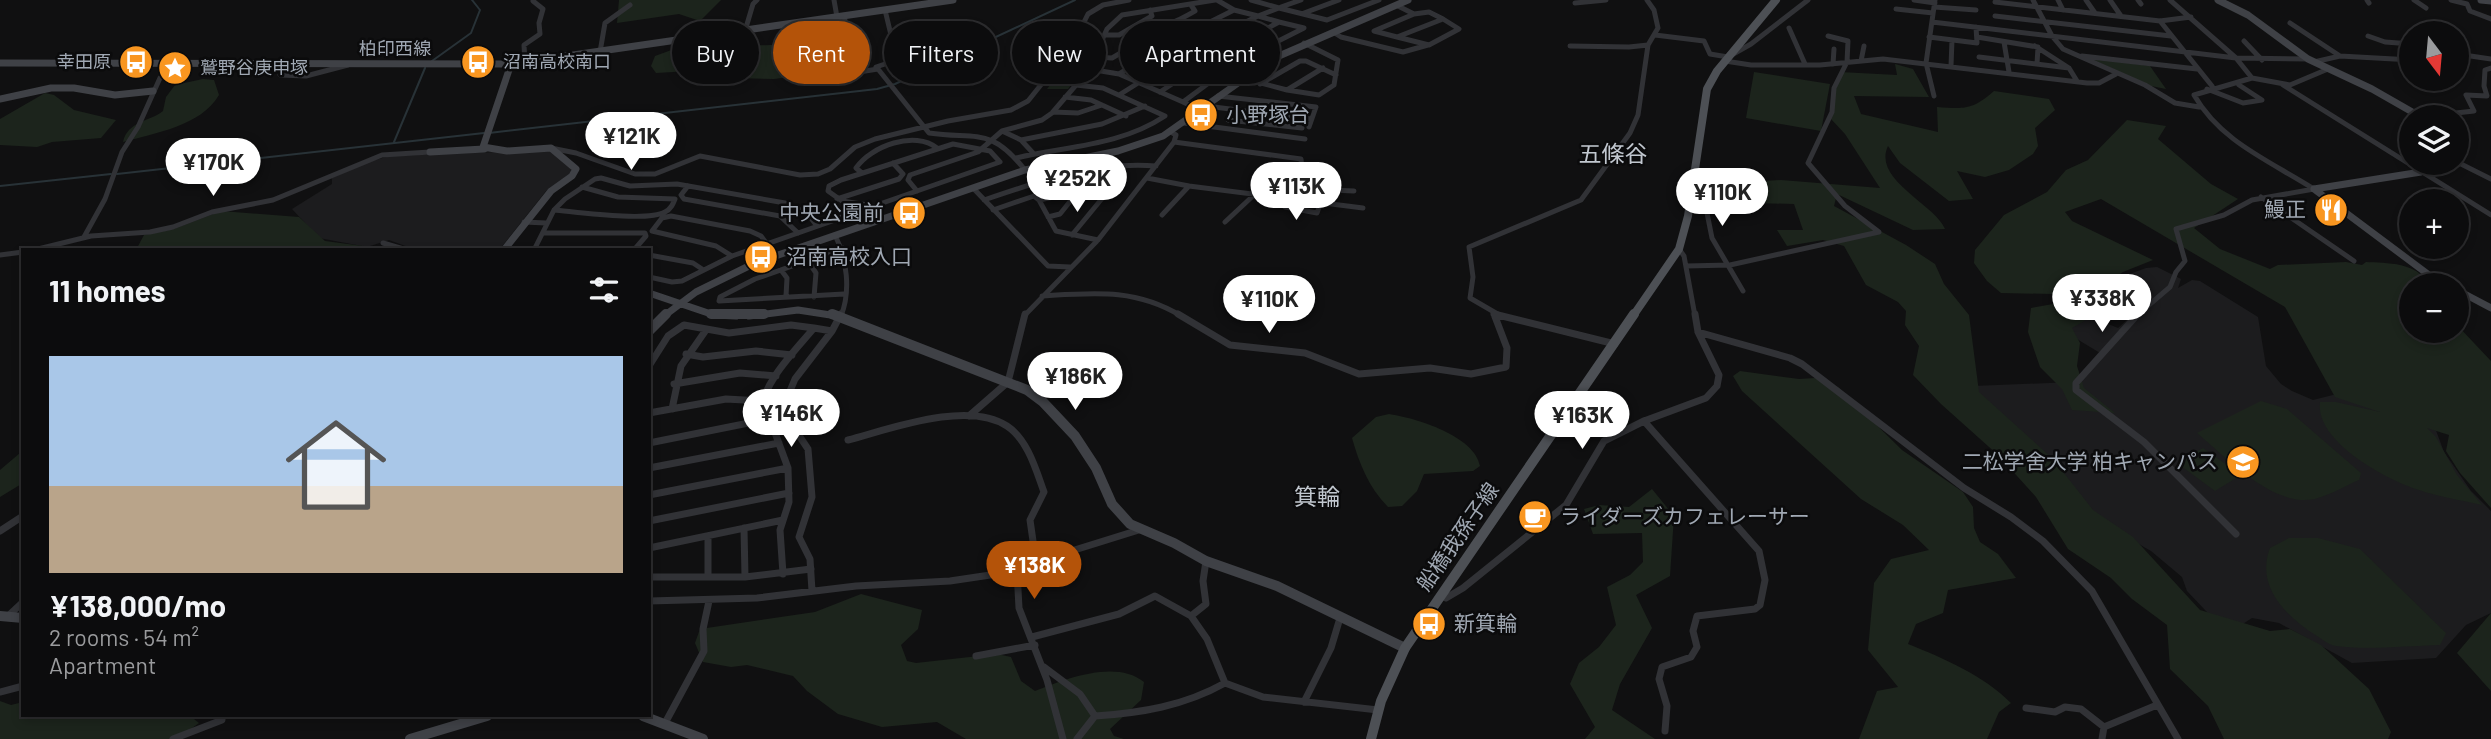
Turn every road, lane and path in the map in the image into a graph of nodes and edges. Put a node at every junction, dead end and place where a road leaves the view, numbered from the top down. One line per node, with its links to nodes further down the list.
1 (757, 0): 55 (street)
2 (834, 0): 50 (street)
3 (953, 0): 38 (street, 柏印西線)
4 (1129, 0): 169 (street)
5 (1216, 0): 31 (street); 36 (street)
6 (1251, 0): 34 (street)
7 (1339, 0): 45 (street)
8 (1408, 0): 32 (street)
9 (1606, 0): 29 (street)
10 (1647, 0): 72 (street)
11 (1776, 0): 103 (main road, 船橋我孫子線)
12 (1808, 0): 103 (street)
13 (1914, 0): 28 (street)
14 (2033, 0): 33 (street)
15 (2058, 0): 42 (street)
16 (2086, 0): 44 (street)
17 (2110, 0): 49 (street)
18 (2169, 0): 51 (street)
19 (2218, 0): 109 (street)
20 (2414, 0): 35 (street)
21 (2451, 0): 54 (street)
22 (2481, 0): 27 (street)
23 (533, 1): 112 (street)
24 (1296, 1): 34 (street)
25 (1374, 1): 40 (street)
26 (1995, 1): 33 (street); 48 (street)
27 (2491, 2)
28 (1935, 3): 41 (street); 43 (street)
29 (1575, 4)
30 (629, 5): 95 (street)
31 (1191, 5): 39 (street); 59 (street)
32 (1398, 6): 46 (street); 52 (street)
33 (2037, 7): 42 (street); 64 (street)
34 (1279, 8): 45 (street); 47 (street)
35 (2426, 8)
36 (1235, 9): 47 (street); 47 (street)
37 (1896, 9): 43 (street)
38 (885, 10): 50 (street, 柏印西線); 122 (street)
39 (1150, 10): 58 (street); 71 (street)
40 (1353, 10): 45 (street); 52 (street)
41 (1976, 10)
42 (2063, 10): 44 (street)
43 (1933, 13): 63 (street)
44 (2095, 13): 49 (street)
45 (1303, 14)
46 (1414, 14): 53 (street); 77 (street)
47 (1258, 16): 60 (street)
48 (1995, 16): 64 (street); 68 (street)
49 (2122, 16): 61 (street)
50 (841, 17): 56 (street, 柏印西線); 57 (street)
51 (2191, 17): 61 (street); 102 (street)
52 (1367, 18): 69 (street)
53 (1443, 19): 77 (street); 88 (street)
54 (2491, 19)
55 (748, 21)
56 (812, 21)
57 (842, 21)
58 (1144, 21)
59 (1176, 21)
60 (1276, 21)
61 (2160, 21): 75 (street)
62 (1280, 22): 80 (street)
63 (1932, 22): 67 (street); 78 (street)
64 (2045, 22): 74 (street); 75 (street)
65 (2290, 23): 98 (street)
66 (1789, 27): 116 (street)
67 (1976, 27): 68 (street); 79 (street)
68 (1995, 29): 74 (street)
69 (1333, 32): 86 (street); 88 (street)
70 (1120, 34): 71 (street)
71 (1106, 35)
72 (1655, 35): 90 (street); 103 (street)
73 (1828, 36): 110 (street)
74 (2052, 36): 94 (street); 97 (street)
75 (2171, 36): 94 (street)
76 (2368, 36): 87 (street)
77 (1397, 37): 88 (street)
78 (1929, 37): 81 (street); 113 (street)
79 (1977, 37): 81 (street); 85 (street)
80 (1280, 40)
81 (1952, 40): 120 (street)
82 (2028, 41): 92 (street)
83 (2245, 41): 106 (street)
84 (672, 42): 95 (street, 柏印西線)
85 (2004, 42): 92 (street); 105 (street)
86 (1304, 43): 96 (street); 134 (street)
87 (2399, 43)
88 (1429, 45)
89 (1570, 46): 90 (street)
90 (1648, 46): 268 (street)
91 (1864, 46): 108 (street)
92 (2038, 47): 118 (street); 124 (street)
93 (1834, 49): 117 (street)
94 (2183, 51): 102 (street); 127 (street)
95 (600, 52): 112 (street, 柏印西線)
96 (1280, 55)
97 (2076, 55): 127 (street); 132 (street)
98 (2340, 56): 104 (street); 109 (street)
99 (2469, 56): 107 (street)
100 (1979, 57): 105 (street)
101 (1106, 58): 131 (street)
102 (2236, 58): 106 (street); 135 (street)
103 (1726, 59): 116 (street); 201 (main road, 船橋我孫子線)
104 (2399, 59)
105 (2007, 60): 118 (street); 130 (street)
106 (2262, 60): 109 (street)
107 (2491, 60)
108 (1861, 61): 110 (street); 113 (street)
109 (2311, 61): 128 (street)
110 (1847, 62): 117 (street); 251 (street)
111 (0, 63): 114 (street, 柏印西線)
112 (525, 63): 115 (street, 柏印西線)
113 (1926, 63): 120 (street); 151 (street)
114 (173, 64): 119 (street, 柏印西線); 147 (street)
115 (511, 64): 119 (street, 柏印西線); 182 (street)
116 (1805, 64): 117 (street)
117 (1833, 64)
118 (2038, 64): 124 (street)
119 (348, 65): 133 (street)
120 (1951, 66): 130 (street)
121 (870, 68): 122 (street)
122 (877, 68): 126 (street); 169 (street)
123 (1323, 68): 134 (street); 142 (street); 146 (street)
124 (2069, 68): 136 (street)
125 (2491, 68): 162 (street)
126 (870, 69)
127 (2197, 69): 145 (street)
128 (2328, 69): 144 (street); 156 (street)
129 (1106, 72): 131 (street)
130 (2009, 72): 136 (street)
131 (1119, 74)
132 (2116, 74): 136 (street); 158 (street)
133 (280, 75)
134 (1336, 75): 146 (street)
135 (2252, 78): 143 (street); 144 (street)
136 (2077, 81)
137 (1137, 84): 149 (street)
138 (1141, 84): 148 (street)
139 (1172, 84): 148 (street)
140 (1207, 84): 154 (street)
141 (1234, 84): 150 (street)
142 (1260, 85): 146 (street)
143 (2239, 85): 145 (street); 145 (street)
144 (2283, 85): 187 (street)
145 (2210, 88): 158 (street)
146 (1287, 90)
147 (153, 91): 153 (street); 233 (street)
148 (1160, 92): 154 (street)
149 (1119, 95): 152 (street); 157 (street)
150 (1218, 96): 159 (street); 165 (street)
151 (1934, 96)
152 (1065, 97): 155 (street); 161 (street)
153 (0, 99)
154 (1183, 102): 159 (street)
155 (1102, 105): 161 (street); 164 (street)
156 (2400, 105)
157 (1145, 106): 164 (street); 174 (street)
158 (2199, 107): 205 (street)
159 (1203, 108): 160 (street); 167 (street)
160 (1232, 111): 163 (street); 166 (street)
161 (1053, 112): 171 (street)
162 (2469, 112)
163 (1273, 115): 165 (street); 168 (street)
164 (1126, 116): 177 (street)
165 (1311, 119): 168 (street)
166 (1228, 120): 168 (street); 170 (street)
167 (1184, 123): 170 (street); 172 (street)
168 (1269, 125): 173 (street)
169 (923, 127): 176 (street); 179 (street)
170 (1223, 129): 173 (street)
171 (1002, 131): 176 (street); 177 (street)
172 (1171, 132): 178 (street); 183 (street)
173 (1265, 134): 175 (street)
174 (1110, 139): 183 (street); 185 (street)
175 (1305, 139)
176 (991, 140): 181 (street); 186 (street)
177 (1021, 140): 185 (street)
178 (1174, 142): 190 (street); 204 (street)
179 (551, 148): 182 (street); 225 (street)
180 (937, 148): 181 (street); 188 (street); 193 (street)
181 (983, 148): 198 (street); 206 (street)
182 (484, 149): 184 (street)
183 (1118, 151): 192 (street)
184 (430, 152): 233 (street)
185 (1033, 153): 186 (street)
186 (1016, 158): 192 (street)
187 (2399, 158)
188 (894, 163): 193 (street); 214 (street)
189 (1121, 166): 190 (street); 207 (street); 215 (street)
190 (1156, 166): 196 (street)
191 (2469, 168): 197 (street)
192 (1025, 170): 203 (street)
193 (862, 173): 214 (street)
194 (2403, 175): 205 (street)
195 (2426, 175): 223 (street)
196 (1147, 178): 200 (street); 234 (street)
197 (2491, 178)
198 (933, 185): 206 (street); 212 (street)
199 (688, 186): 202 (street); 228 (street); 230 (street)
200 (1189, 186): 210 (street); 222 (street)
201 (1692, 186): 243 (main road, 船橋我孫子線); 251 (street)
202 (582, 187): 220 (street); 220 (street)
203 (973, 188): 212 (street); 215 (street)
204 (1308, 189): 208 (street); 217 (street)
205 (2314, 190): 211 (street); 256 (street)
206 (917, 191): 218 (street)
207 (1109, 191): 209 (street); 232 (street)
208 (1354, 191)
209 (1070, 192): 216 (street); 224 (street)
210 (1255, 194): 213 (street); 226 (street)
211 (2261, 197): 250 (street); 304 (street)
212 (944, 198): 231 (street)
213 (1289, 198): 217 (street); 217 (street)
214 (837, 199): 218 (street)
215 (984, 200): 221 (street)
216 (1039, 200): 221 (street); 224 (street)
217 (1317, 202): 219 (street)
218 (856, 204): 228 (street)
219 (1363, 208)
220 (554, 210): 227 (street)
221 (993, 210): 253 (street)
222 (1163, 215)
223 (2491, 215)
224 (1048, 216): 232 (street)
225 (524, 222): 227 (street); 239 (street)
226 (1225, 222)
227 (547, 223): 229 (street)
228 (817, 226): 230 (street)
229 (542, 233): 240 (street); 241 (street)
230 (798, 233): 236 (street)
231 (835, 235): 242 (street); 248 (street)
232 (1072, 235): 234 (street)
233 (85, 237): 237 (street)
234 (1098, 240): 253 (street)
235 (383, 243): 238 (street)
236 (767, 243): 247 (street); 247 (street); 248 (street)
237 (42, 248)
238 (400, 248)
239 (505, 248)
240 (535, 248)
241 (636, 248)
242 (843, 248): 249 (street); 260 (street)
243 (1679, 249): 252 (street); 278 (main road, 船橋我孫子線)
244 (21, 252): 245 (street)
245 (0, 255)
246 (651, 255): 254 (street)
247 (732, 256): 254 (street)
248 (775, 256): 266 (street)
249 (808, 261): 255 (street); 264 (street)
250 (2354, 261)
251 (1730, 265): 252 (street); 258 (street)
252 (1686, 266): 276 (street)
253 (1070, 267): 262 (street)
254 (702, 269): 257 (street)
255 (781, 270): 261 (street); 265 (street)
256 (2427, 273)
257 (651, 277)
258 (1744, 291)
259 (651, 294): 266 (street)
260 (844, 294): 264 (street); 271 (street)
261 (786, 296): 264 (street); 265 (street)
262 (1042, 296): 268 (street); 283 (street)
263 (2469, 296): 267 (street)
264 (814, 297)
265 (735, 302): 269 (street)
266 (680, 303): 269 (street); 273 (street)
267 (2491, 308)
268 (1494, 314): 278 (street)
269 (728, 316): 270 (street)
270 (746, 316): 271 (street); 277 (street)
271 (840, 316): 275 (street); 283 (street)
272 (814, 328): 275 (street); 277 (street); 280 (street)
273 (651, 329)
274 (706, 330): 277 (street); 279 (street); 281 (street)
275 (832, 331): 309 (street)
276 (1698, 332): 290 (street); 331 (street)
277 (743, 333)
278 (1615, 344): 316 (main road, 船橋我孫子線)
279 (686, 354): 280 (street); 284 (street)
280 (792, 355): 282 (street)
281 (651, 363)
282 (776, 376): 284 (street); 285 (street)
283 (1008, 382): 288 (street); 302 (street)
284 (674, 384): 286 (street)
285 (762, 401): 286 (street); 289 (street)
286 (672, 409): 287 (street)
287 (651, 413)
288 (969, 416): 291 (street); 308 (street)
289 (764, 419): 292 (street); 293 (street)
290 (1644, 421): 316 (street); 340 (street)
291 (848, 440)
292 (651, 443)
293 (779, 443): 294 (street); 295 (street)
294 (651, 468)
295 (788, 468): 296 (street); 297 (street)
296 (789, 493): 299 (street); 300 (street)
297 (651, 495)
298 (21, 517): 303 (street)
299 (783, 520): 301 (street); 311 (street)
300 (651, 521)
301 (744, 528): 305 (street); 314 (street)
302 (1142, 529): 307 (street); 308 (street)
303 (0, 531)
304 (2236, 534)
305 (708, 536): 306 (street); 313 (street)
306 (651, 548)
307 (1206, 561): 321 (street); 322 (street)
308 (1036, 562): 310 (street)
309 (811, 569): 311 (street); 315 (street)
310 (1017, 571): 315 (street); 323 (street)
311 (783, 574): 314 (street)
312 (651, 577): 313 (street)
313 (708, 577): 314 (street)
314 (745, 577)
315 (812, 591): 318 (street)
316 (1441, 595): 324 (main road, 船橋我孫子線)
317 (651, 601): 318 (street)
318 (709, 601): 338 (street)
319 (21, 603): 320 (street)
320 (4, 616)
321 (1191, 616): 323 (street); 327 (street)
322 (1340, 618): 324 (street); 330 (street)
323 (1033, 641): 325 (street); 326 (street)
324 (1405, 648): 333 (main road, 船橋我孫子線)
325 (976, 656)
326 (1042, 666): 334 (street); 344 (street)
327 (1225, 682): 330 (street); 334 (street)
328 (21, 687): 329 (street)
329 (0, 692)
330 (1304, 702): 333 (street)
331 (2157, 705): 339 (street); 348 (street)
332 (2026, 708): 339 (street)
333 (1378, 710): 346 (main road, 船橋我孫子線)
334 (1094, 716): 345 (street)
335 (222, 717): 341 (street)
336 (484, 717): 342 (street)
337 (645, 717): 338 (street)
338 (664, 726): 343 (street)
339 (2104, 727): 347 (street)
340 (1665, 731)
341 (173, 739)
342 (410, 739)
343 (703, 739)
344 (1063, 739)
345 (1077, 739)
346 (1371, 739)
347 (2102, 739)
348 (2178, 739)

